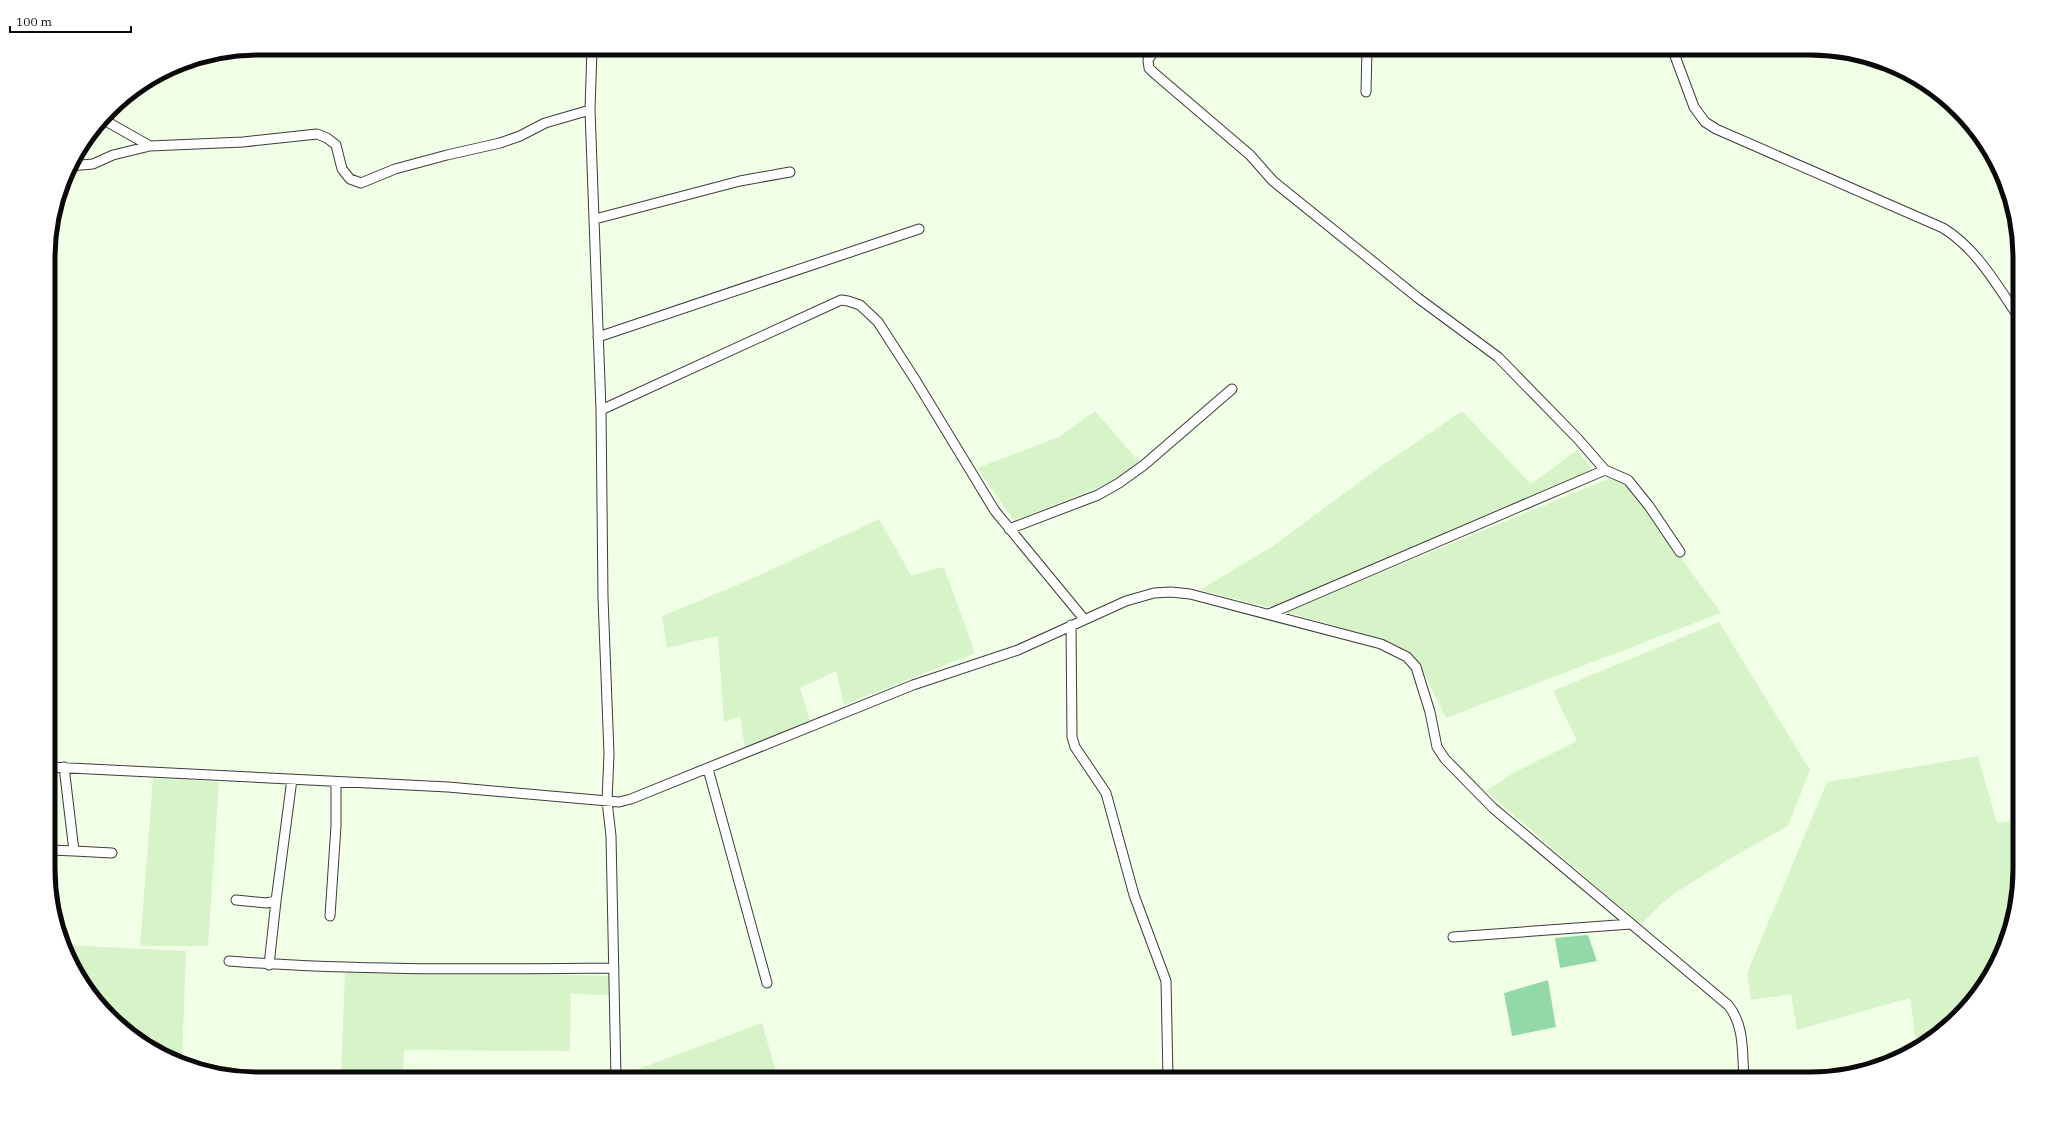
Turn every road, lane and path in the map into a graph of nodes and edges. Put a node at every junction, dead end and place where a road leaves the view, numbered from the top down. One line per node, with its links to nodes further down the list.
1 (592, 55): 6 (street)
2 (1151, 55): 17 (street)
3 (1367, 55): 5 (street)
4 (1675, 55): 13 (street)
5 (1366, 92)
6 (590, 110): 8 (street); 11 (street)
7 (107, 122): 8 (street)
8 (150, 146): 9 (street)
9 (77, 165)
10 (790, 172): 11 (street)
11 (595, 219): 14 (street)
12 (919, 229): 14 (street)
13 (2013, 309)
14 (598, 337): 16 (street)
15 (1232, 389): 18 (street)
16 (602, 410): 18 (street); 28 (street)
17 (1605, 470): 19 (street); 20 (street)
18 (1009, 529): 21 (street)
19 (1680, 552)
20 (1269, 614): 21 (street); 35 (street)
21 (1084, 619): 22 (street)
22 (1071, 625): 25 (street); 42 (street)
23 (55, 767): 24 (street)
24 (64, 767): 26 (street); 30 (street)
25 (708, 769): 28 (street); 40 (street)
26 (292, 779): 27 (street); 33 (street)
27 (336, 782): 28 (street); 34 (street)
28 (607, 801): 39 (street)
29 (55, 850): 30 (street)
30 (74, 851): 31 (street)
31 (112, 853)
32 (236, 900): 33 (street)
33 (276, 901): 38 (street)
34 (330, 916)
35 (1631, 924): 36 (street); 43 (street)
36 (1454, 937)
37 (229, 961): 38 (street)
38 (269, 964): 39 (street)
39 (614, 968): 41 (street)
40 (768, 983)
41 (616, 1072)
42 (1168, 1072)
43 (1743, 1072)

